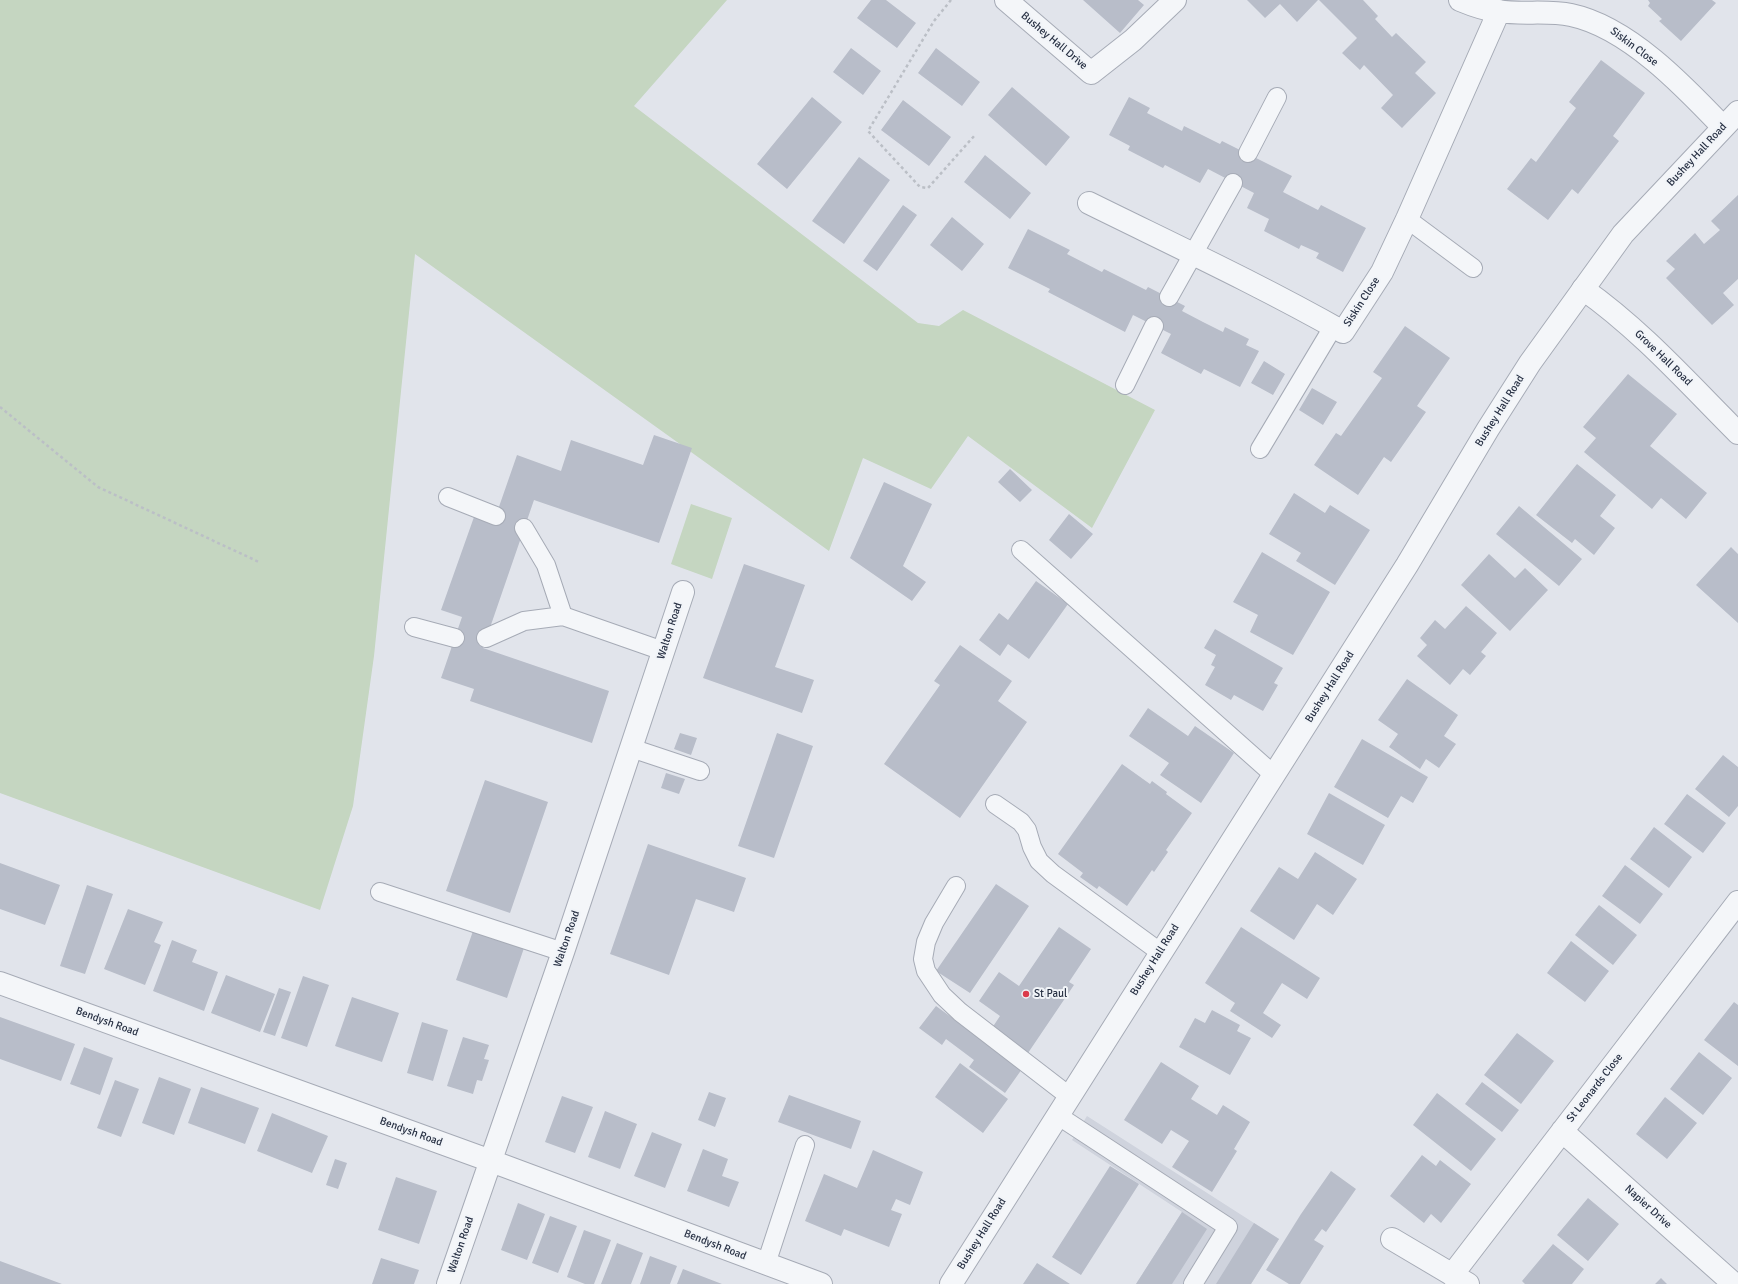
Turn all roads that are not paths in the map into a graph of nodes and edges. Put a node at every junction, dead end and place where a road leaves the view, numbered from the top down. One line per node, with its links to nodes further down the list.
1 (1006, 0): 2 (street, Bushey Hall Drive)
2 (1175, 0)
3 (1460, 0): 4 (street, Siskin Close)
4 (1499, 11): 6 (street, Siskin Close); 10 (street, Siskin Close)
5 (1277, 97): 7 (lane)
6 (1730, 120): 13 (street, Bushey Hall Road)
7 (1248, 153)
8 (1233, 183): 11 (lane)
9 (1089, 203): 11 (street, Siskin Close)
10 (1407, 219): 12 (lane); 16 (street, Siskin Close)
11 (1193, 254): 14 (lane); 16 (street, Siskin Close)
12 (1473, 268)
13 (1583, 289): 18 (street, Grove Hall Road); 32 (street, Bushey Hall Road)
14 (1169, 297)
15 (1154, 326): 17 (lane)
16 (1333, 327): 19 (lane)
17 (1125, 384)
18 (1738, 433)
19 (1260, 449)
20 (448, 497): 21 (lane)
21 (496, 516)
22 (524, 528): 25 (lane)
23 (1021, 550): 32 (lane)
24 (683, 592): 29 (street, Walton Road)
25 (563, 616): 28 (lane); 29 (lane)
26 (414, 627): 27 (lane)
27 (455, 638)
28 (486, 638)
29 (663, 651): 30 (street, Walton Road)
30 (631, 748): 31 (lane); 37 (street, Walton Road)
31 (700, 771)
32 (1274, 775): 38 (street, Bushey Hall Road)
33 (995, 804): 38 (lane)
34 (956, 886): 40 (lane)
35 (380, 892): 37 (lane)
36 (1738, 902): 42 (street, St Leonards Close)
37 (563, 952): 44 (street, Walton Road)
38 (1160, 952): 40 (street, Bushey Hall Road)
39 (0, 983): 44 (street, Bendysh Road)
40 (1069, 1096): 41 (street, Bushey Hall Road)
41 (1057, 1115): 50 (street, Bushey Hall Road); 51 (lane)
42 (1562, 1130): 47 (street, St Leonards Close); 52 (street, Napier Drive)
43 (805, 1145): 46 (lane)
44 (491, 1161): 46 (street, Bendysh Road); 48 (street, Walton Road)
45 (1392, 1239): 47 (street, St Leonards Close)
46 (766, 1264): 49 (street, Bendysh Road)
47 (1460, 1279)
48 (448, 1284)
49 (821, 1284)
50 (951, 1284)
51 (1193, 1284)
52 (1734, 1284)

